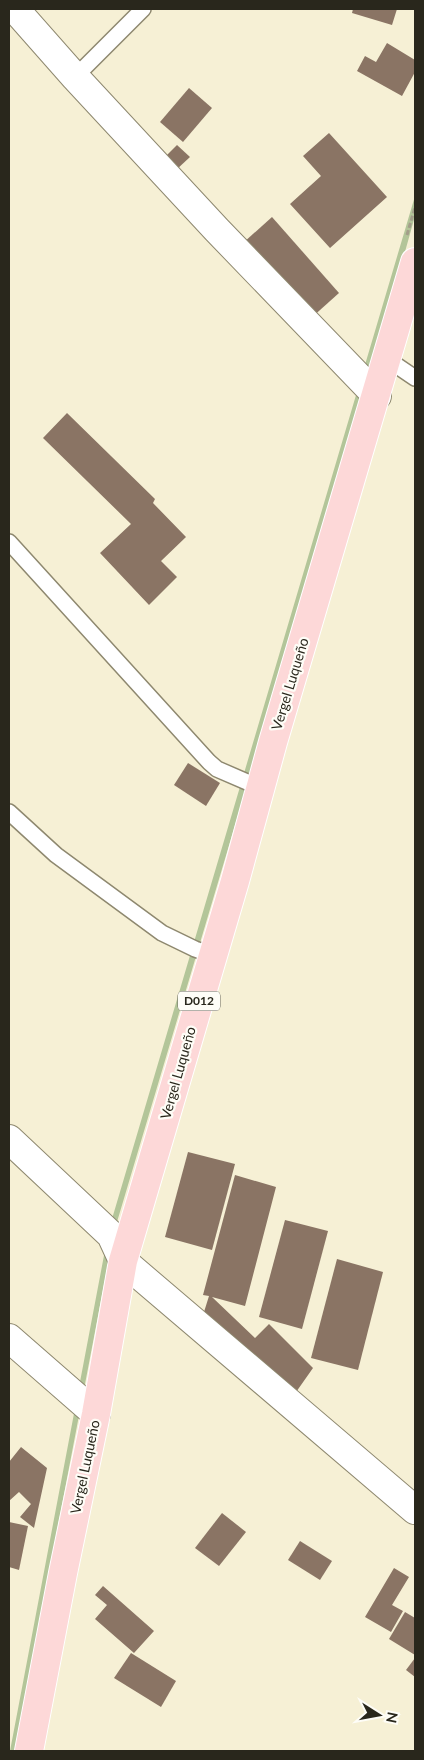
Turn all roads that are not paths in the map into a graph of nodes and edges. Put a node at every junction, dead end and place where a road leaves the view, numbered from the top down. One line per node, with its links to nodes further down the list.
1 (15, 9): 3 (street)
2 (143, 9): 3 (lane)
3 (75, 77): 7 (street)
4 (415, 262): 5 (main road, Vergel Luqueño / D012)
5 (387, 359): 6 (lane); 7 (main road, Vergel Luqueño / D012)
6 (415, 378)
7 (377, 396): 9 (main road, Vergel Luqueño / D012)
8 (9, 542): 9 (lane)
9 (261, 788): 11 (main road, Vergel Luqueño / D012)
10 (9, 812): 11 (lane)
11 (212, 955): 13 (main road, Vergel Luqueño / D012)
12 (9, 1139): 13 (street)
13 (123, 1261): 15 (main road, Vergel Luqueño / D012); 16 (street)
14 (9, 1338): 15 (street)
15 (96, 1414): 17 (main road, Vergel Luqueño / D012)
16 (415, 1510)
17 (29, 1751)

